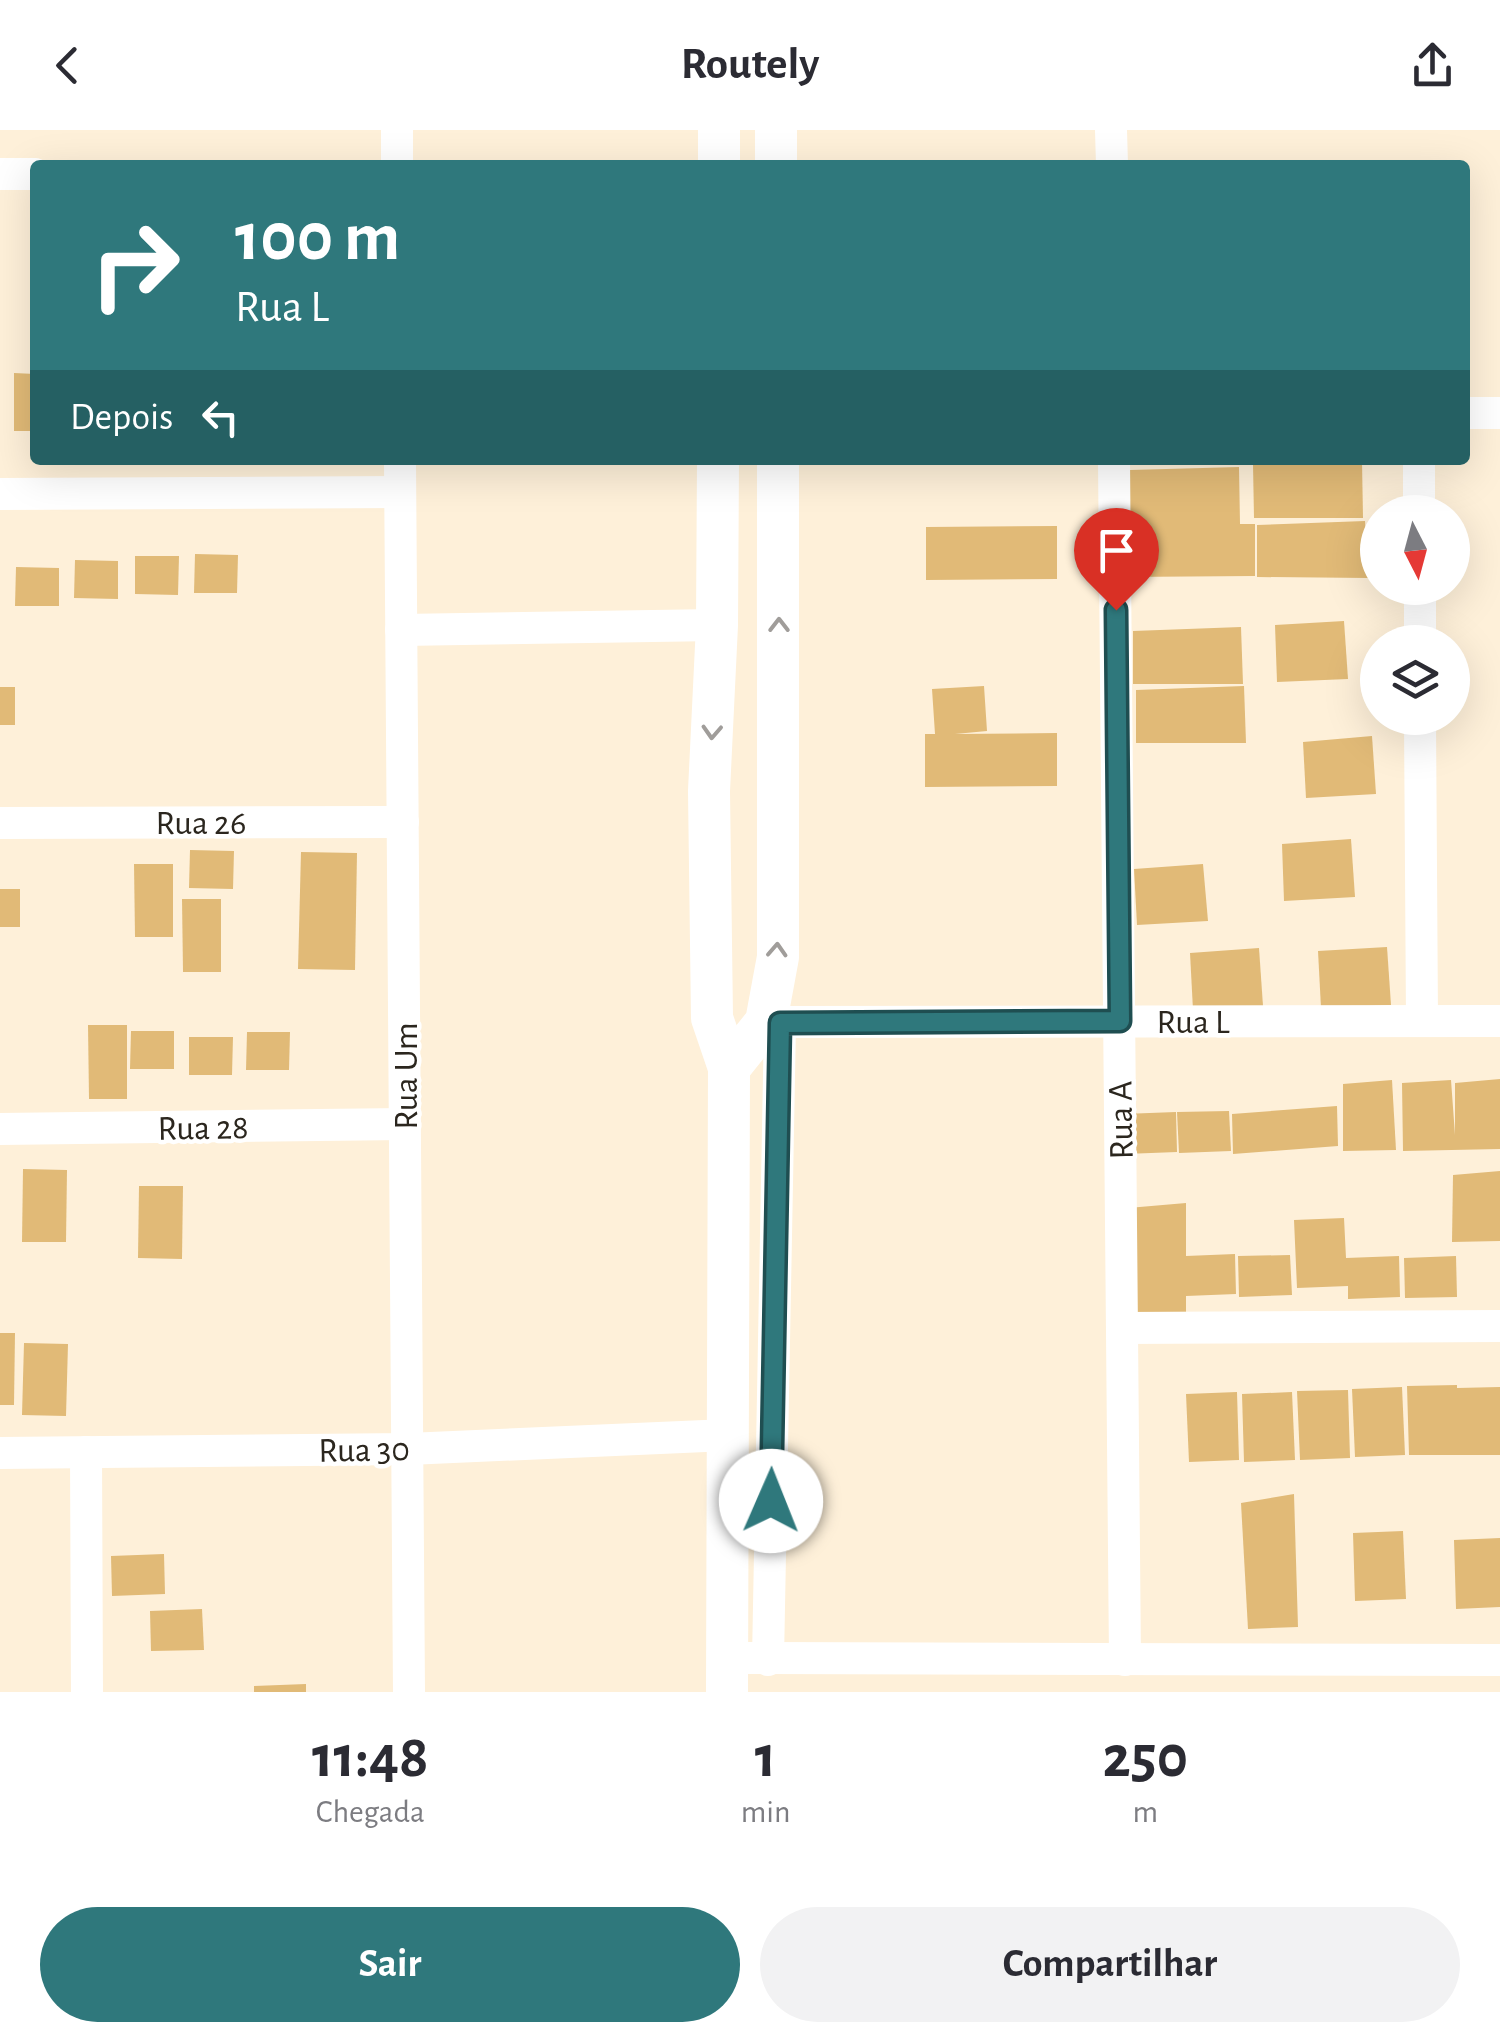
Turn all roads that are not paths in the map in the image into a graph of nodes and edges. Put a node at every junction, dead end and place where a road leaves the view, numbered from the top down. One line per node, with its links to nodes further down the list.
1 (396, 130): 5 (street)
2 (719, 130): 6 (street)
3 (776, 130): 7 (street)
4 (1112, 130): 8 (street)
5 (397, 160)
6 (719, 160)
7 (776, 160)
8 (1112, 160)
9 (0, 174): 10 (street)
10 (30, 174)
11 (1470, 413): 12 (street)
12 (1500, 413)
13 (718, 465): 20 (street)
14 (778, 465): 28 (street, one-way to 14)
15 (1114, 465): 26 (street, Rua A)
16 (1419, 465): 19 (street)
17 (400, 476): 18 (street); 21 (street, Rua Um)
18 (0, 494)
19 (1419, 495)
20 (718, 625): 21 (street); 29 (street, one-way to 29)
21 (401, 630): 23 (street, Rua Um)
22 (1420, 735): 27 (street)
23 (403, 822): 24 (street, Rua 26); 30 (street, Rua Um)
24 (0, 823)
25 (1500, 1020): 27 (street, Rua L)
26 (1120, 1021): 27 (street, Rua L); 28 (street, Rua L); 33 (street, Rua A)
27 (1422, 1021)
28 (773, 1022): 29 (street); 40 (street)
29 (729, 1068): 34 (street)
30 (405, 1124): 31 (street, Rua 28); 35 (street, Rua Um)
31 (0, 1130)
32 (1500, 1326): 33 (street)
33 (1122, 1328): 38 (street, Rua A)
34 (728, 1435): 35 (street, Rua 30); 40 (street)
35 (408, 1449): 36 (street, Rua 30); 42 (street, Rua Um)
36 (86, 1452): 37 (street, Rua 30); 41 (street)
37 (0, 1453)
38 (1125, 1660): 39 (street); 40 (street)
39 (1500, 1660)
40 (741, 1670)
41 (86, 1692)
42 (410, 1692)

